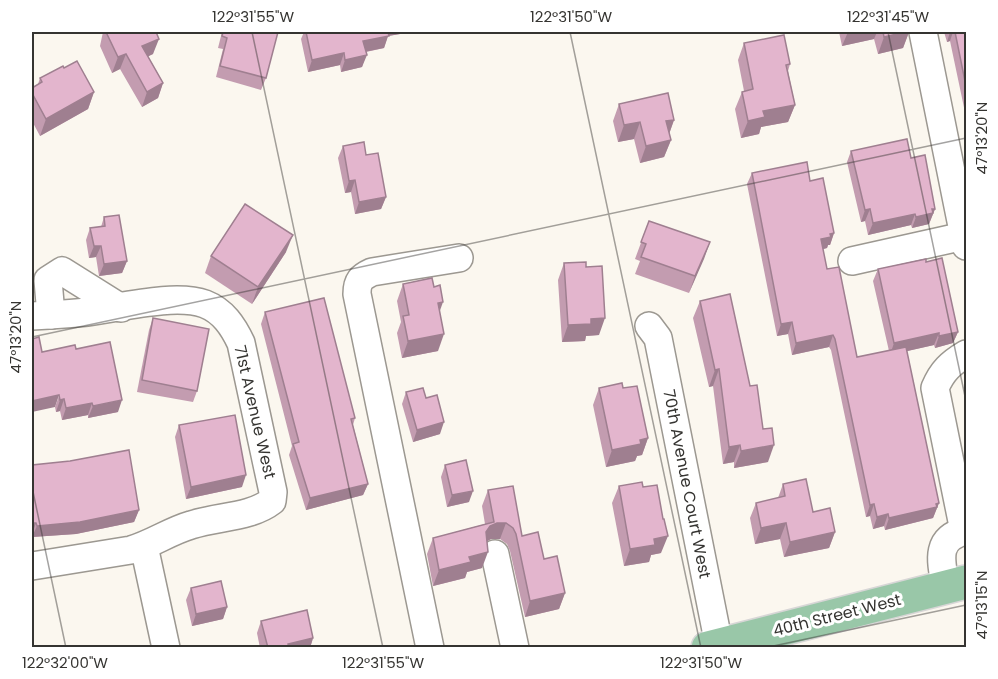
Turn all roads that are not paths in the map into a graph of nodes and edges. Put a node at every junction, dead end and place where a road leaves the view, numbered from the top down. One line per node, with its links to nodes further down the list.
1 (923, 32): 2 (street)
2 (965, 241): 4 (street)
3 (459, 258): 17 (street)
4 (852, 261)
5 (121, 308): 6 (street, 71st Avenue West); 6 (street); 10 (street, 71st Avenue West)
6 (41, 316)
7 (649, 326): 15 (street, 70th Avenue Court West)
8 (966, 354): 9 (street)
9 (965, 531): 13 (street)
10 (144, 546): 12 (street, 71st Avenue West); 16 (street)
11 (495, 554): 18 (street)
12 (32, 566)
13 (956, 585): 14 (main road, 40th Street West)
14 (768, 640): 15 (main road, 40th Street West)
15 (714, 646)
16 (166, 648)
17 (430, 648)
18 (516, 648)

